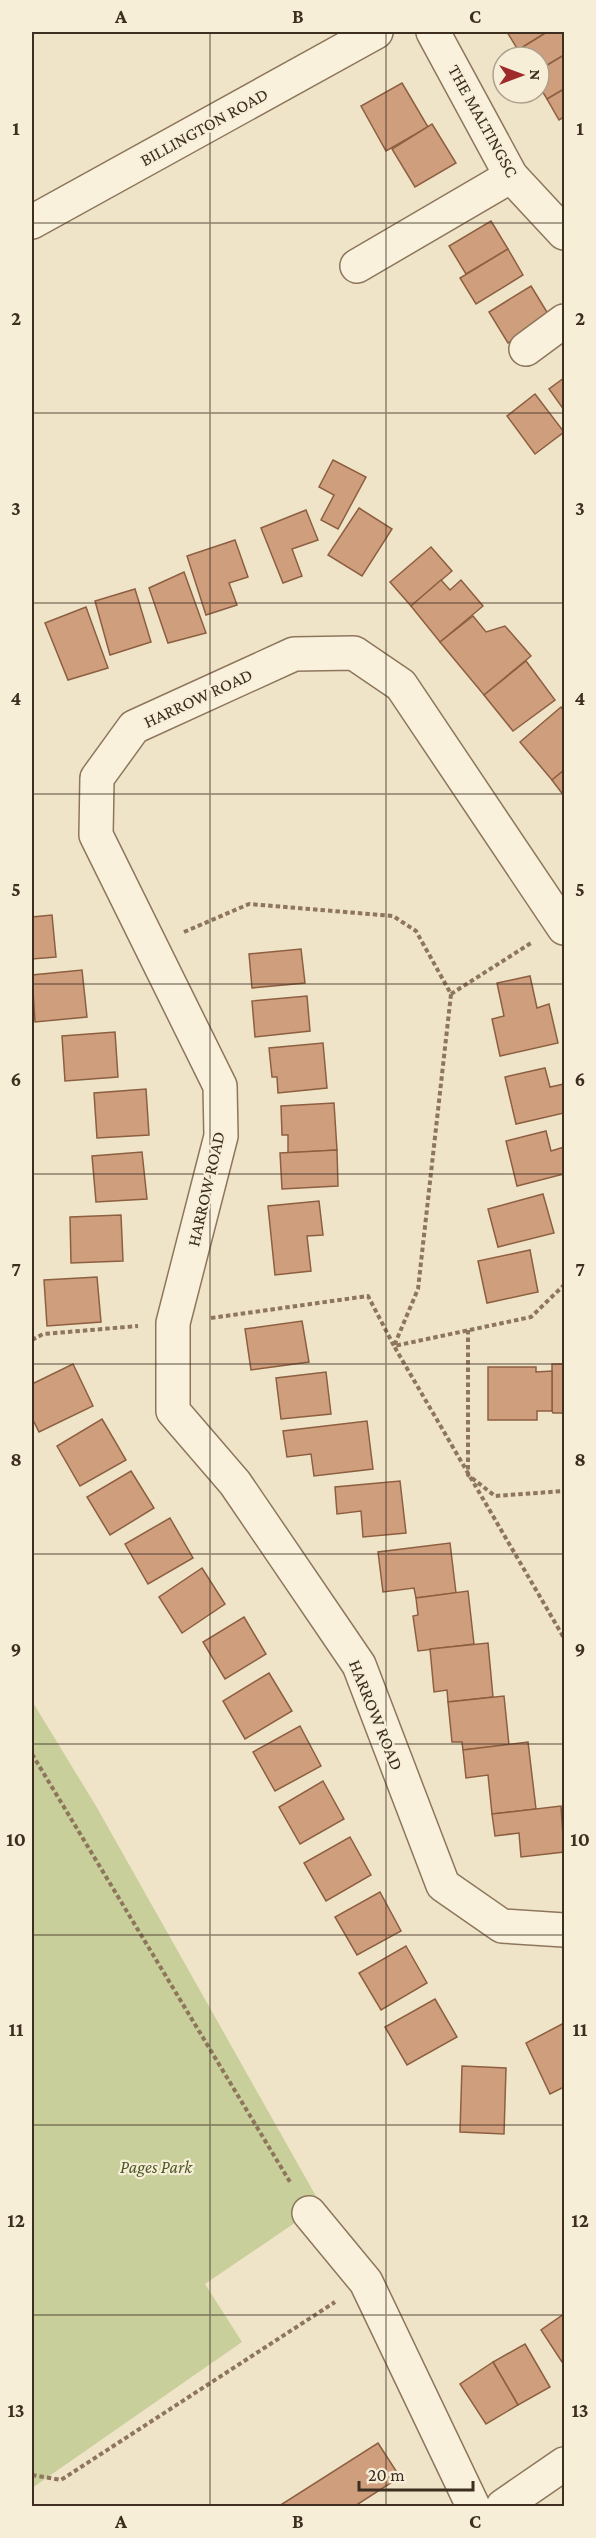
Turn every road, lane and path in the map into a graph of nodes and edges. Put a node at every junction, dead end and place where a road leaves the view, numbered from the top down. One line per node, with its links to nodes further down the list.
1 (376, 32): 4 (street, BILLINGTON ROAD)
2 (433, 32): 3 (street, THE MALTINGSC)
3 (511, 176): 5 (street, THE MALTINGSC); 6 (street)
4 (32, 222)
5 (564, 233)
6 (357, 266)
7 (564, 321): 8 (street)
8 (526, 349)
9 (563, 926): 10 (street, HARROW ROAD); 11 (path)
10 (151, 947): 11 (path); 13 (street, HARROW ROAD)
11 (451, 994): 16 (path)
12 (564, 1285): 14 (path)
13 (173, 1323): 15 (path); 16 (path); 21 (street, HARROW ROAD)
14 (468, 1330): 16 (path); 17 (path)
15 (32, 1340)
16 (394, 1347): 17 (path)
17 (468, 1475): 18 (path); 19 (path)
18 (564, 1491)
19 (564, 1638)
20 (32, 1754): 22 (path)
21 (564, 1930)
22 (309, 2213): 23 (street)
23 (366, 2282): 25 (path); 26 (street)
24 (564, 2464): 27 (street)
25 (32, 2475)
26 (473, 2506)
27 (503, 2506)

